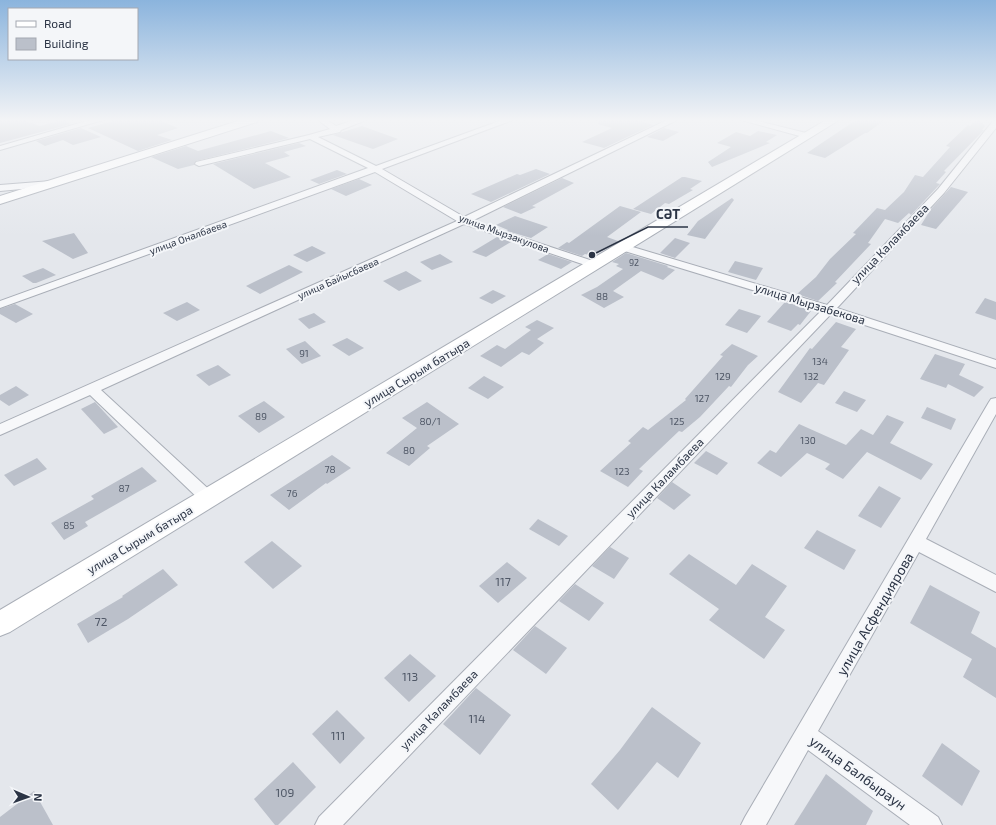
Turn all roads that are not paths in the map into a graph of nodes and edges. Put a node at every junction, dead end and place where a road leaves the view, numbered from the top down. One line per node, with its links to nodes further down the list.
1 (132, 158): 10 (street)
2 (222, 158): 8 (street)
3 (355, 158): 9 (street, улица Мырзакулова)
4 (406, 158): 9 (street, улица Оналбаева)
5 (594, 158): 13 (street, улица Байысбаева)
6 (770, 158): 14 (street, улица Сырым батыра)
7 (967, 158): 17 (street, улица Каламбаева)
8 (199, 164)
9 (377, 169): 13 (street, улица Мырзакулова); 16 (street, улица Оналбаева)
10 (52, 184): 11 (street); 12 (street)
11 (0, 188)
12 (0, 200)
13 (464, 221): 15 (street, улица Мырзакулова); 19 (street, улица Байысбаева)
14 (622, 247): 15 (street, улица Сырым батыра); 17 (street, улица Мырзабекова)
15 (595, 265): 22 (street, улица Сырым батыра)
16 (0, 305)
17 (828, 309): 18 (street, улица Мырзабекова); 27 (street, улица Каламбаева)
18 (996, 364)
19 (92, 389): 21 (street, улица Байысбаева); 22 (street)
20 (995, 408): 23 (street, улица Асфендиярова)
21 (0, 430)
22 (209, 498): 25 (street, улица Сырым батыра)
23 (916, 542): 24 (street); 26 (street, улица Асфендиярова)
24 (996, 584)
25 (0, 624)
26 (805, 735): 28 (street, улица Асфендиярова); 29 (street, улица Балбыраун)
27 (327, 825)
28 (753, 825)
29 (930, 825)

